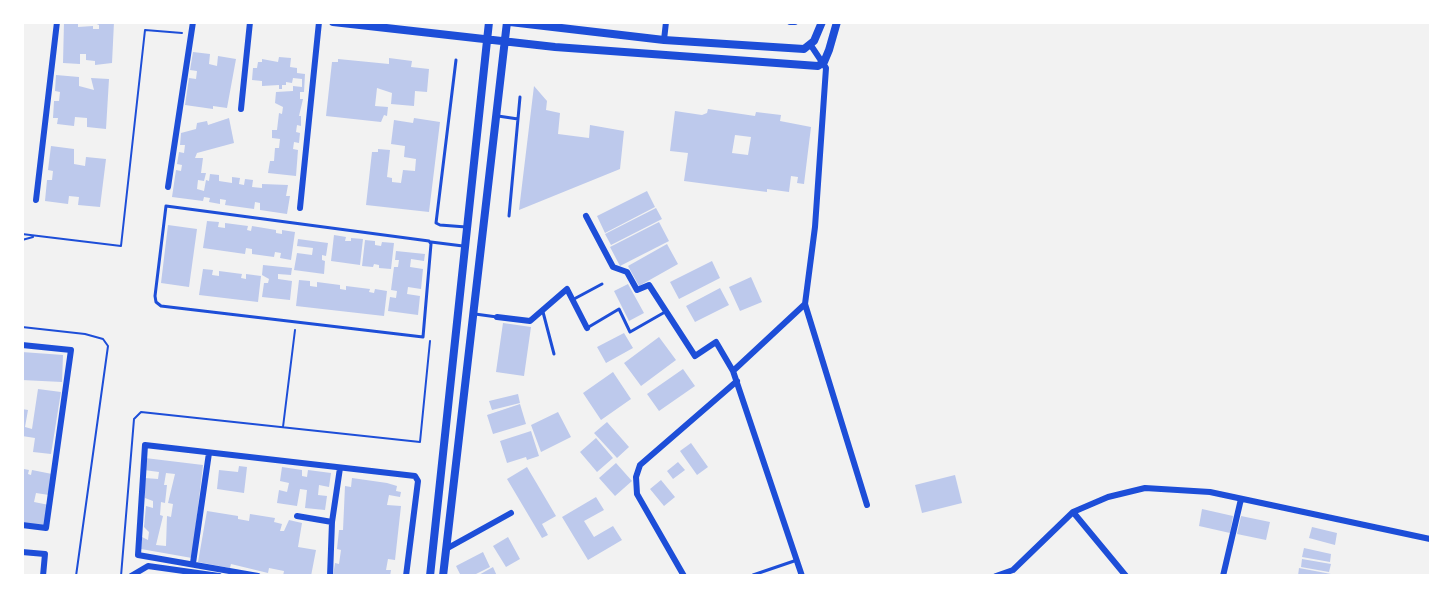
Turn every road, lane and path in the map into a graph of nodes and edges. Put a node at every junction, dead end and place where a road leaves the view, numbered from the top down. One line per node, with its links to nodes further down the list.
1 (57, 22): 28 (street)
2 (193, 22): 27 (street)
3 (250, 22): 24 (street)
4 (319, 22): 29 (street)
5 (333, 22): 17 (street)
6 (489, 22): 17 (street)
7 (508, 22): 14 (street); 19 (street)
8 (598, 22): 15 (street)
9 (666, 22): 18 (street)
10 (790, 22): 11 (street)
11 (795, 22)
12 (822, 22): 20 (street)
13 (837, 22): 22 (street)
14 (523, 23): 15 (street)
15 (597, 32): 18 (street)
16 (186, 34): 34 (path)
17 (487, 40): 19 (street); 32 (street)
18 (664, 40): 20 (street)
19 (505, 42): 22 (street); 25 (street)
20 (810, 44): 22 (street)
21 (456, 60): 32 (lane)
22 (824, 62): 40 (street)
23 (520, 98): 26 (lane)
24 (241, 109)
25 (496, 116): 26 (lane); 43 (street)
26 (518, 119): 30 (lane)
27 (168, 187)
28 (36, 200)
29 (300, 208)
30 (509, 216)
31 (586, 216): 42 (street)
32 (466, 227): 37 (street)
33 (22, 234): 34 (path)
34 (36, 236): 35 (path)
35 (22, 240)
36 (429, 242): 36 (lane); 37 (lane)
37 (465, 246): 79 (street)
38 (602, 284): 39 (lane)
39 (572, 300): 41 (street); 47 (street)
40 (804, 304): 51 (street); 57 (street)
41 (542, 310): 44 (street); 50 (lane)
42 (666, 311): 47 (lane); 51 (street)
43 (473, 314): 44 (lane); 64 (street)
44 (497, 317)
45 (296, 324): 53 (path)
46 (22, 327): 72 (path)
47 (587, 328)
48 (430, 341): 53 (path)
49 (22, 345): 62 (street)
50 (554, 354)
51 (733, 371): 52 (street)
52 (736, 381): 66 (street); 81 (street)
53 (283, 427): 73 (path)
54 (209, 453): 55 (street); 67 (street); 67 (street)
55 (340, 468): 61 (street); 78 (street)
56 (1241, 499): 58 (street); 63 (street); 85 (street)
57 (867, 505)
58 (1072, 512): 69 (street); 84 (street)
59 (511, 513): 64 (street)
60 (297, 516): 61 (street)
61 (332, 522): 77 (street)
62 (22, 525)
63 (1431, 538)
64 (446, 549): 68 (street)
65 (22, 552): 71 (street)
66 (796, 560): 70 (lane); 82 (street)
67 (194, 564): 76 (street)
68 (444, 572): 80 (street)
69 (1014, 573): 83 (street)
70 (753, 575)
71 (43, 576)
72 (76, 576)
73 (121, 576)
74 (131, 576): 75 (street)
75 (219, 576)
76 (258, 576)
77 (330, 576)
78 (406, 576)
79 (430, 576)
80 (452, 576)
81 (684, 576)
82 (802, 576)
83 (996, 576)
84 (1126, 576)
85 (1223, 576)

